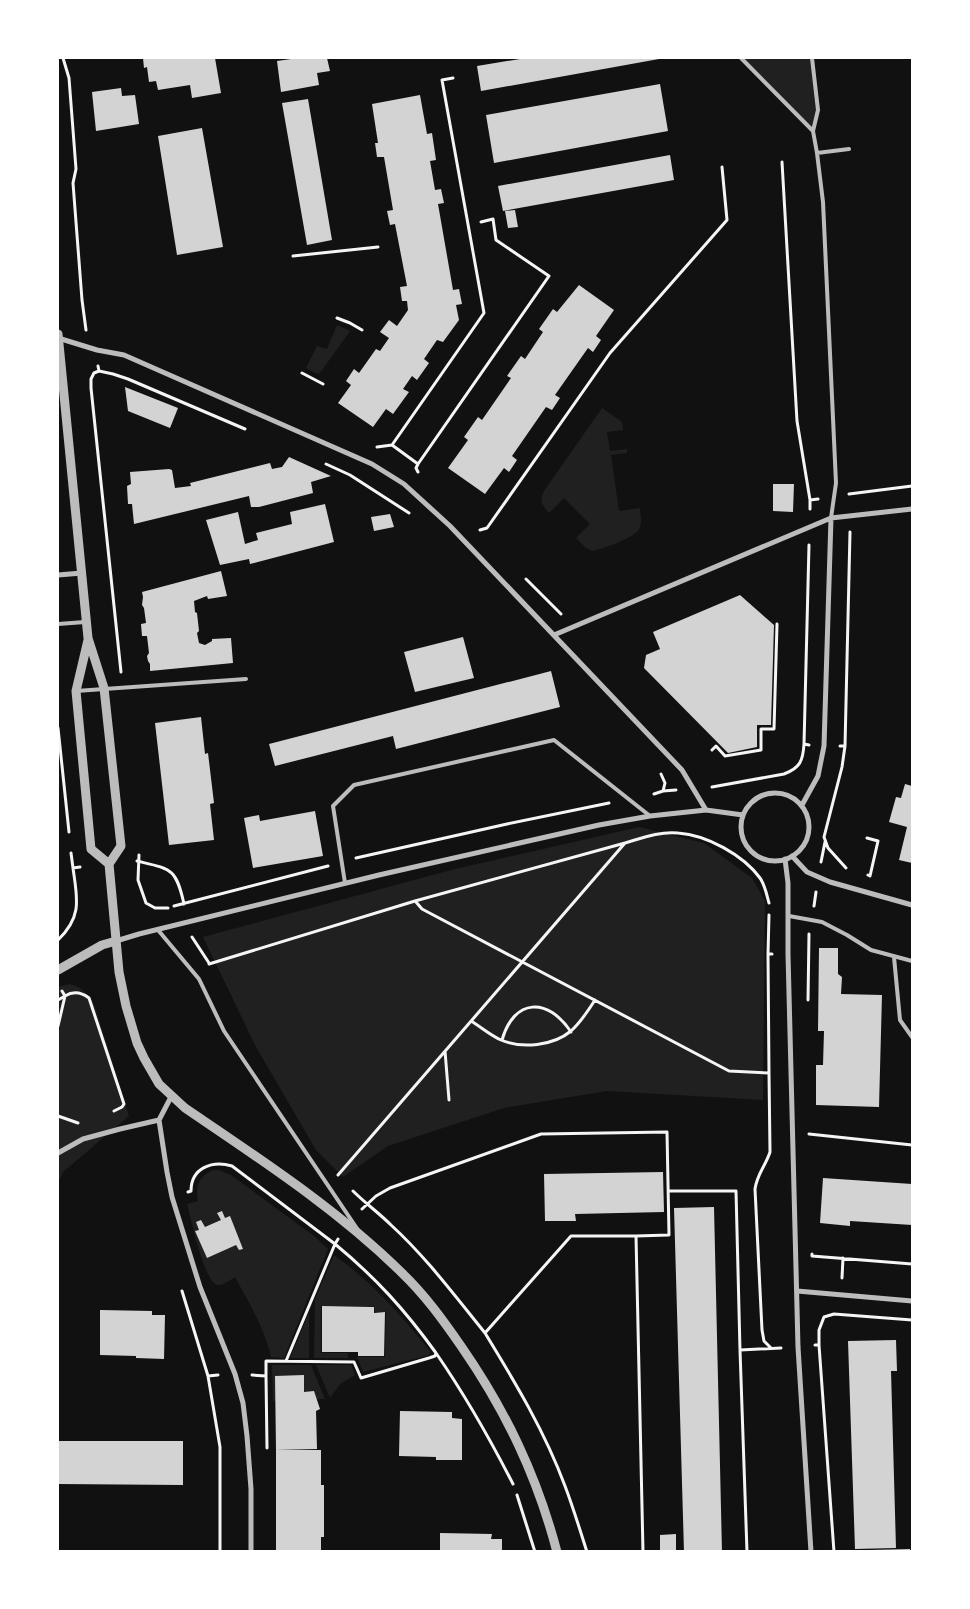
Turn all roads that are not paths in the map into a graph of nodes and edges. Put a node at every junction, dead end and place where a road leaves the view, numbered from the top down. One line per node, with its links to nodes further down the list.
1 (741, 58): 3 (lane)
2 (812, 58): 3 (lane)
3 (813, 131): 5 (lane)
4 (849, 149): 5 (lane)
5 (817, 153): 8 (lane)
6 (58, 337): 9 (street); 13 (street)
7 (912, 508): 8 (street)
8 (831, 518): 13 (street); 18 (street)
9 (82, 572): 10 (street); 11 (street)
10 (58, 575)
11 (87, 622): 12 (lane); 14 (street)
12 (58, 624)
13 (554, 635): 19 (street)
14 (88, 638): 16 (street); 17 (street)
15 (246, 679): 16 (lane)
16 (104, 688): 17 (lane); 24 (street)
17 (76, 691): 24 (street)
18 (802, 805): 21 (street); 22 (street)
19 (706, 810): 20 (street); 21 (street)
20 (653, 815): 25 (street); 25 (lane)
21 (743, 815): 23 (street)
22 (792, 856): 23 (street); 26 (street)
23 (786, 859): 27 (street)
24 (109, 864): 29 (street)
25 (345, 883): 28 (street)
26 (912, 905)
27 (789, 916): 30 (lane); 38 (street)
28 (158, 930): 29 (street); 37 (lane)
29 (116, 941): 32 (street); 34 (street)
30 (894, 957): 31 (lane); 33 (lane)
31 (912, 961)
32 (58, 970)
33 (912, 1037)
34 (171, 1097): 35 (street); 37 (street)
35 (160, 1120): 36 (street); 40 (street)
36 (58, 1153)
37 (351, 1223): 41 (street)
38 (797, 1291): 39 (street); 42 (street)
39 (912, 1301)
40 (251, 1552)
41 (556, 1552)
42 (811, 1552)

